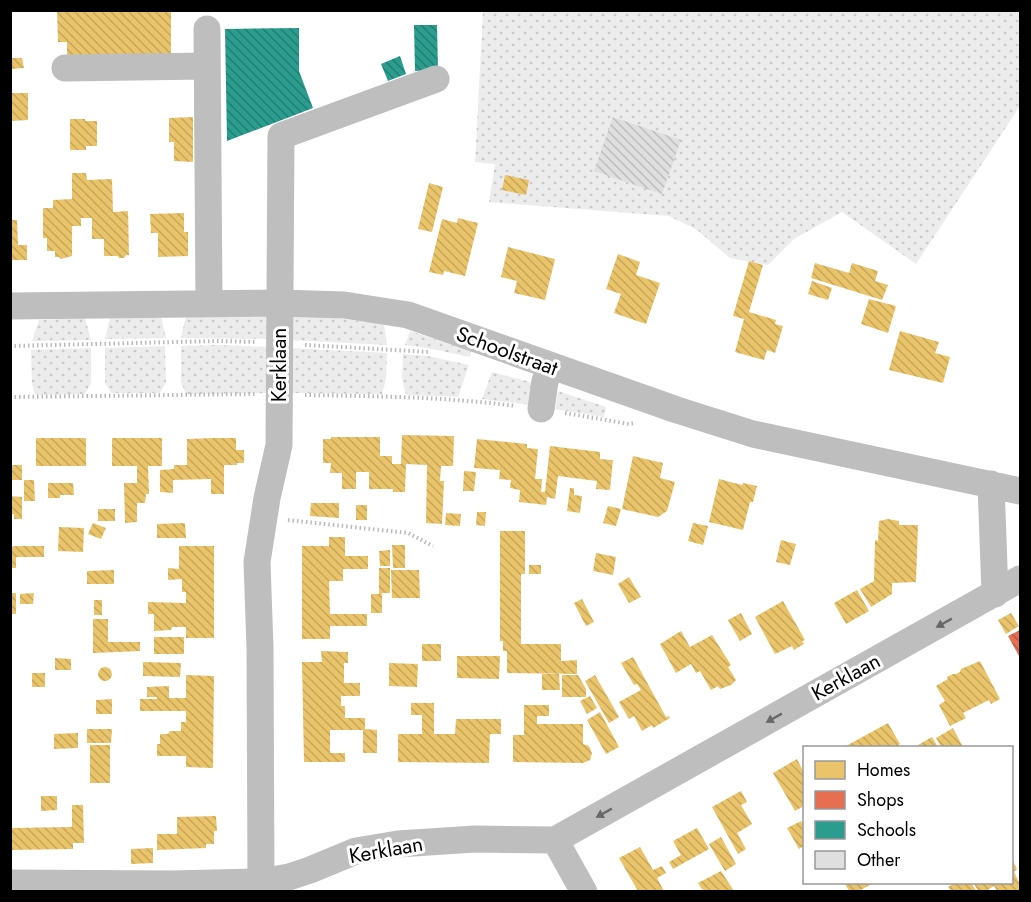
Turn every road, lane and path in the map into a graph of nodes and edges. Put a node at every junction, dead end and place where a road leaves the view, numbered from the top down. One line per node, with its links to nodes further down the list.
1 (207, 29): 2 (street)
2 (207, 66): 3 (street); 5 (street)
3 (65, 68)
4 (436, 80): 6 (street, Kerklaan)
5 (209, 303): 6 (street, Schoolstraat); 7 (street, Schoolstraat)
6 (280, 303): 8 (street, Schoolstraat); 9 (street, Kerklaan)
7 (10, 306)
8 (551, 367): 11 (street, Schoolstraat); 12 (street)
9 (279, 394): 10 (path); 12 (path); 15 (street, Kerklaan)
10 (10, 397)
11 (661, 405): 12 (path); 13 (street, Schoolstraat)
12 (542, 409)
13 (991, 484): 14 (street, Schoolstraat); 18 (street)
14 (1020, 490)
15 (264, 518): 16 (path); 20 (street, Kerklaan)
16 (434, 546)
17 (1020, 579): 18 (street)
18 (995, 594): 19 (street, Kerklaan, one-way to 19)
19 (555, 840): 20 (street, Kerklaan); 22 (street)
20 (261, 882): 21 (street)
21 (10, 883)
22 (584, 891)

